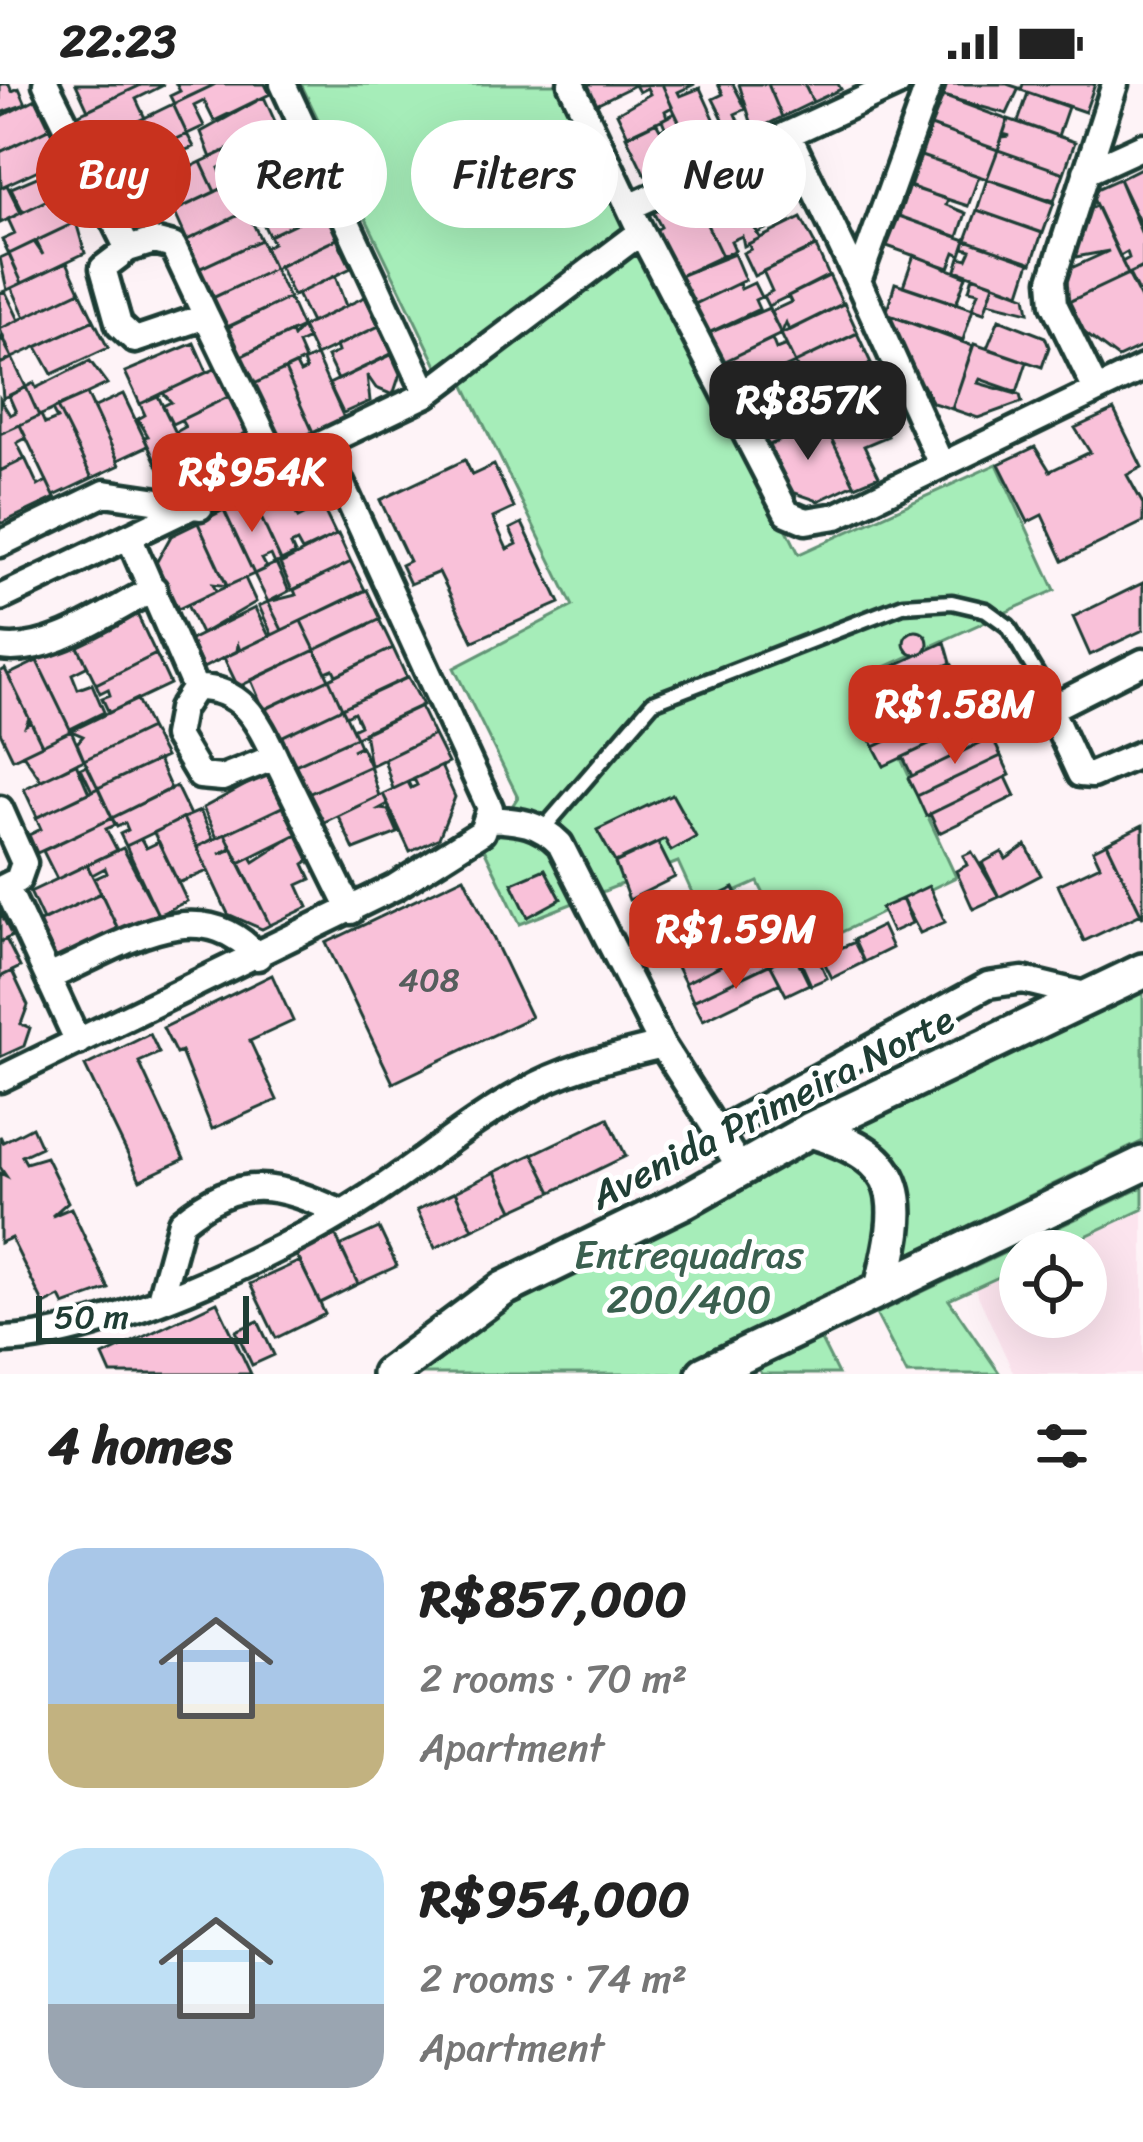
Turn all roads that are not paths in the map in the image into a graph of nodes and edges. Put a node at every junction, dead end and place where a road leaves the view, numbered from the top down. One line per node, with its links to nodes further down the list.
1 (46, 84): 14 (street)
2 (283, 84): 19 (street)
3 (571, 84): 12 (street)
4 (898, 84): 7 (street)
5 (929, 84): 15 (street)
6 (1115, 84): 10 (street)
7 (806, 126)
8 (1143, 146): 10 (street)
9 (806, 172): 15 (street)
10 (1086, 172): 18 (street)
11 (642, 201): 12 (street)
12 (630, 207): 13 (street)
13 (641, 232): 19 (street); 21 (street)
14 (128, 249): 16 (street); 16 (street)
15 (858, 280): 21 (street)
16 (206, 316): 22 (street)
17 (1143, 368): 18 (street)
18 (1096, 390): 21 (street)
19 (427, 394): 20 (street)
20 (324, 446): 22 (street); 35 (street)
21 (940, 464)
22 (279, 467): 23 (street)
23 (201, 507): 24 (street); 25 (street)
24 (130, 539): 26 (street); 27 (street)
25 (0, 544)
26 (4, 587)
27 (154, 589): 28 (street); 30 (street)
28 (0, 647)
29 (1143, 662): 31 (street)
30 (195, 688): 33 (street); 33 (street)
31 (1054, 703): 32 (street); 36 (lane)
32 (1143, 753)
33 (275, 757): 38 (street)
34 (0, 809): 37 (street)
35 (489, 819): 36 (street); 38 (street)
36 (544, 828): 44 (street)
37 (3, 888): 41 (street)
38 (351, 911): 39 (street)
39 (259, 956): 41 (street); 43 (street)
40 (1143, 970): 42 (main road, Avenida Primeira Norte)
41 (51, 976): 43 (street)
42 (1089, 996): 46 (main road, Avenida Primeira Norte); 47 (street)
43 (77, 1042): 45 (street)
44 (662, 1045): 47 (street); 50 (street)
45 (0, 1079)
46 (810, 1130): 49 (main road, Avenida Primeira Norte); 51 (main road)
47 (719, 1131): 49 (street)
48 (1143, 1164): 51 (main road)
49 (741, 1169): 54 (main road, Avenida Primeira Norte)
50 (342, 1213): 52 (street); 52 (street)
51 (882, 1288): 55 (main road)
52 (160, 1299): 53 (street)
53 (0, 1340)
54 (389, 1374)
55 (704, 1374)

